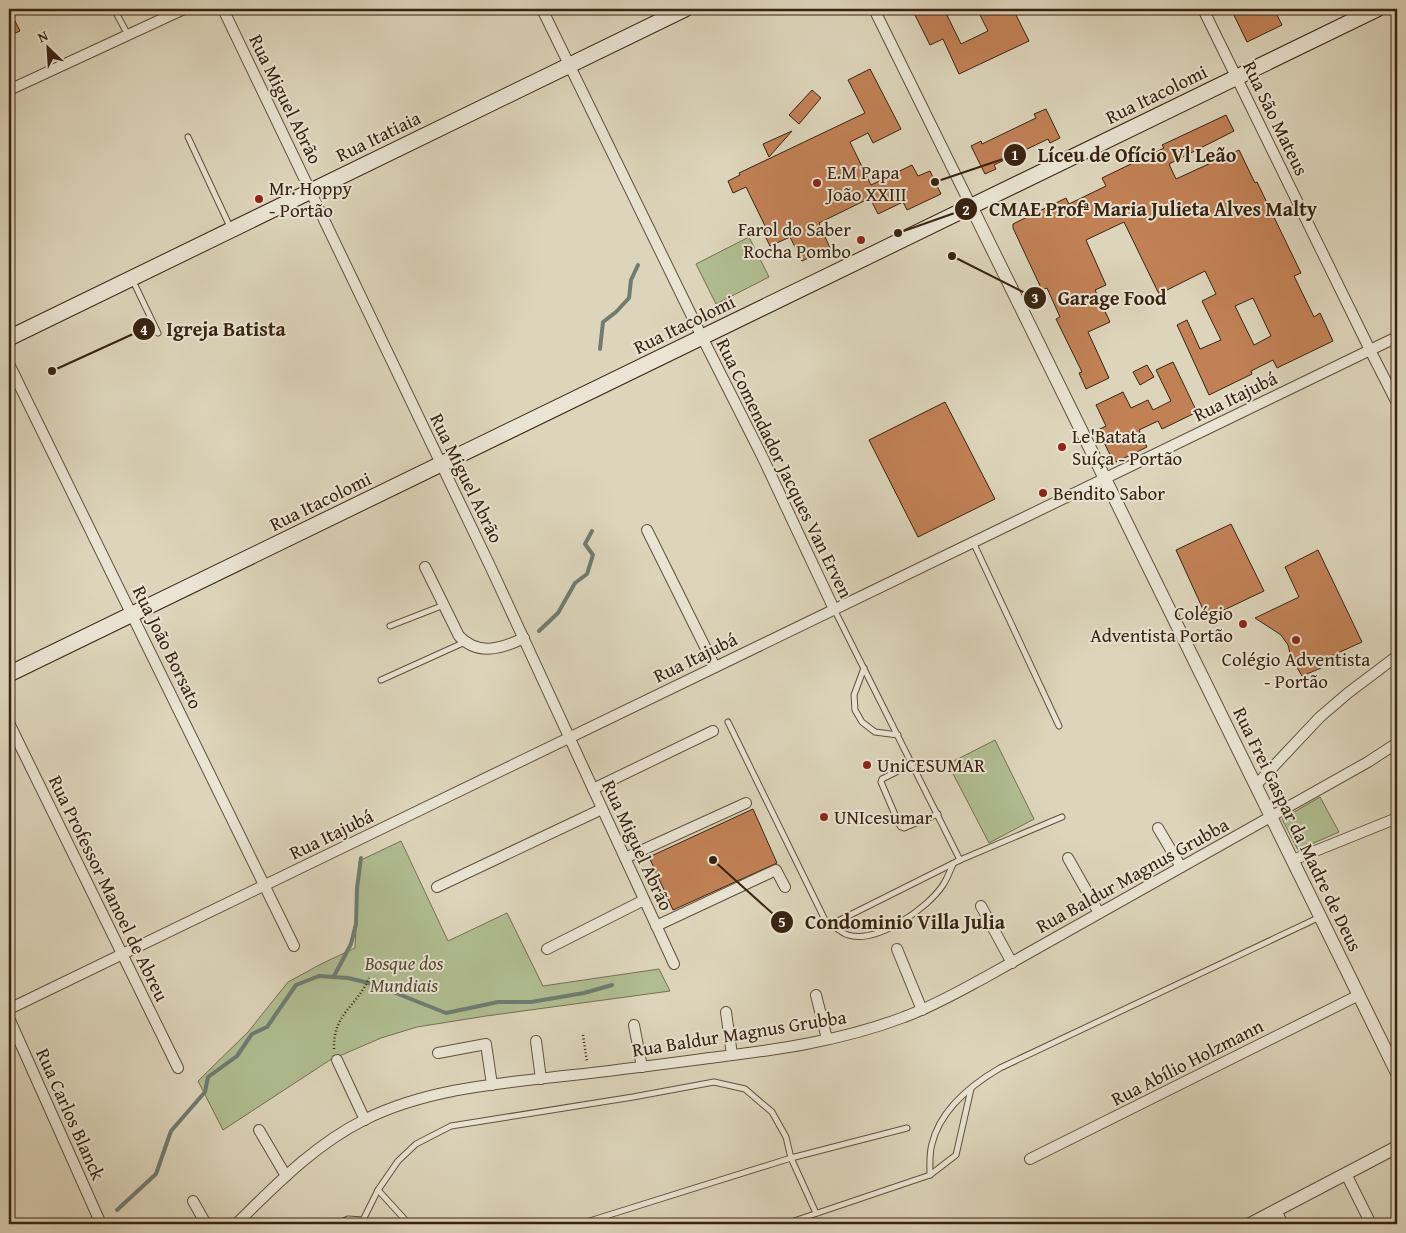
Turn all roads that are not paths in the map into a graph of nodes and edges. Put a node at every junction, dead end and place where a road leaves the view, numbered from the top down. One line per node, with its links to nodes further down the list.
1 (114, 9): 9 (lane)
2 (184, 9): 9 (street)
3 (223, 9): 14 (street, Rua Miguel Abrão)
4 (542, 9): 10 (street, Rua Comendador Jacques Van Erven)
5 (685, 9): 10 (main road, Rua Itatiaia)
6 (874, 9): 15 (street, Rua Frei Gaspar da Madre de Deus)
7 (1203, 9): 11 (street, Rua São Mateus)
8 (1368, 11): 11 (main road, Rua Itacolomi)
9 (128, 35): 12 (street)
10 (570, 65): 14 (main road, Rua Itatiaia); 19 (street, Rua Comendador Jacques Van Erven)
11 (1236, 77): 15 (main road, Rua Itacolomi); 22 (street, Rua São Mateus)
12 (9, 90)
13 (188, 137): 16 (lane)
14 (311, 191): 16 (main road, Rua Itatiaia); 25 (street, Rua Miguel Abrão)
15 (971, 206): 19 (main road, Rua Itacolomi); 26 (street, Rua Frei Gaspar da Madre de Deus)
16 (231, 229): 17 (main road, Rua Itatiaia)
17 (132, 278): 18 (lane); 21 (main road, Rua Itatiaia)
18 (158, 333)
19 (702, 337): 25 (main road, Rua Itacolomi); 31 (street, Rua Comendador Jacques Van Erven)
20 (1397, 337): 22 (street, Rua Itajubá)
21 (9, 338)
22 (1370, 350): 24 (street, Rua São Mateus); 26 (street, Rua Itajubá)
23 (9, 364): 32 (street, Rua João Borsato)
24 (1397, 403)
25 (441, 464): 32 (main road, Rua Itacolomi); 34 (street, Rua Miguel Abrão)
26 (1105, 478): 28 (street, Rua Itajubá); 49 (street, Rua Frei Gaspar da Madre de Deus)
27 (647, 530): 37 (street)
28 (973, 542): 31 (street, Rua Itajubá); 43 (lane)
29 (425, 567): 30 (street)
30 (444, 605): 33 (lane); 35 (street)
31 (834, 610): 37 (street, Rua Itajubá); 38 (lane, Rua Comendador Jacques Van Erven)
32 (133, 614): 39 (main road, Rua Itacolomi); 64 (street, Rua João Borsato)
33 (390, 626)
34 (524, 638): 35 (street); 46 (street, Rua Miguel Abrão)
35 (465, 642): 40 (lane)
36 (1397, 656): 49 (street)
37 (715, 667): 46 (street, Rua Itajubá)
38 (864, 668): 45 (lane, Rua Comendador Jacques Van Erven); 45 (lane)
39 (9, 674)
40 (381, 680)
41 (9, 722): 76 (street, Rua Professor Manoel de Abreu)
42 (728, 722): 71 (lane)
43 (1059, 726)
44 (713, 731): 50 (street)
45 (898, 735): 48 (lane, Rua Comendador Jacques Van Erven)
46 (569, 738): 50 (street, Rua Miguel Abrão); 64 (street, Rua Itajubá)
47 (1397, 743): 54 (street, Rua Baldur Magnus Grubba)
48 (912, 764): 53 (lane, Rua Comendador Jacques Van Erven); 53 (lane)
49 (1256, 785): 54 (street, Rua Frei Gaspar da Madre de Deus)
50 (593, 789): 52 (street, Rua Miguel Abrão)
51 (746, 803): 58 (street)
52 (602, 809): 58 (street, Rua Miguel Abrão); 65 (street)
53 (938, 814): 60 (lane, Rua Comendador Jacques Van Erven)
54 (1271, 816): 61 (street, Rua Frei Gaspar da Madre de Deus); 63 (street, Rua Baldur Magnus Grubba)
55 (1062, 817): 60 (lane)
56 (1397, 818): 61 (street)
57 (1158, 828): 63 (street)
58 (625, 858): 67 (street, Rua Miguel Abrão)
59 (1068, 858): 69 (street)
60 (960, 860): 62 (lane)
61 (1293, 860): 70 (street, Rua Frei Gaspar da Madre de Deus)
62 (953, 864): 71 (lane); 71 (lane)
63 (1181, 867): 69 (street, Rua Baldur Magnus Grubba)
64 (265, 885): 73 (street, Rua João Borsato); 76 (street, Rua Itajubá)
65 (437, 887)
66 (785, 887): 72 (street)
67 (644, 900): 72 (street, Rua Miguel Abrão); 74 (street)
68 (981, 906): 77 (street)
69 (1099, 913): 77 (street, Rua Baldur Magnus Grubba)
70 (1320, 916): 80 (street, Rua Frei Gaspar da Madre de Deus); 96 (lane)
71 (832, 925)
72 (656, 926): 78 (street, Rua Miguel Abrão)
73 (294, 946)
74 (547, 949)
75 (897, 949): 82 (street)
76 (122, 954): 81 (street, Rua Itajubá); 92 (street, Rua Professor Manoel de Abreu)
77 (1012, 963): 82 (street, Rua Baldur Magnus Grubba)
78 (674, 964)
79 (816, 995): 86 (street)
80 (1359, 995): 93 (street, Rua Frei Gaspar da Madre de Deus); 102 (street, Rua Abílio Holzmann)
81 (9, 1009)
82 (922, 1010): 86 (street, Rua Baldur Magnus Grubba)
83 (726, 1012): 89 (street)
84 (9, 1018): 111 (street, Rua Carlos Blanck)
85 (634, 1024): 91 (street)
86 (827, 1039): 89 (street, Rua Baldur Magnus Grubba)
87 (536, 1040): 94 (street)
88 (438, 1053): 95 (street)
89 (732, 1055): 91 (street, Rua Baldur Magnus Grubba)
90 (336, 1060): 97 (street)
91 (642, 1067): 94 (street, Rua Baldur Magnus Grubba)
92 (178, 1068)
93 (1397, 1073)
94 (541, 1079): 95 (street, Rua Baldur Magnus Grubba)
95 (492, 1085): 97 (street, Rua Baldur Magnus Grubba)
96 (971, 1089): 104 (lane); 104 (lane)
97 (365, 1120): 105 (street, Rua Baldur Magnus Grubba)
98 (907, 1128): 101 (lane)
99 (259, 1130): 105 (street)
100 (1397, 1147): 103 (street)
101 (791, 1158): 106 (lane); 109 (lane); 116 (lane)
102 (1030, 1159)
103 (1346, 1174): 108 (street); 120 (street)
104 (930, 1175): 109 (lane)
105 (286, 1176): 113 (street, Rua Baldur Magnus Grubba)
106 (378, 1190): 110 (lane); 115 (lane)
107 (192, 1201): 112 (street)
108 (1276, 1211): 118 (street); 119 (street)
109 (816, 1213): 117 (lane)
110 (362, 1222): 114 (lane)
111 (101, 1224)
112 (206, 1224)
113 (236, 1224)
114 (337, 1224)
115 (409, 1224)
116 (580, 1224)
117 (785, 1224)
118 (1250, 1224)
119 (1283, 1224)
120 (1371, 1224)

